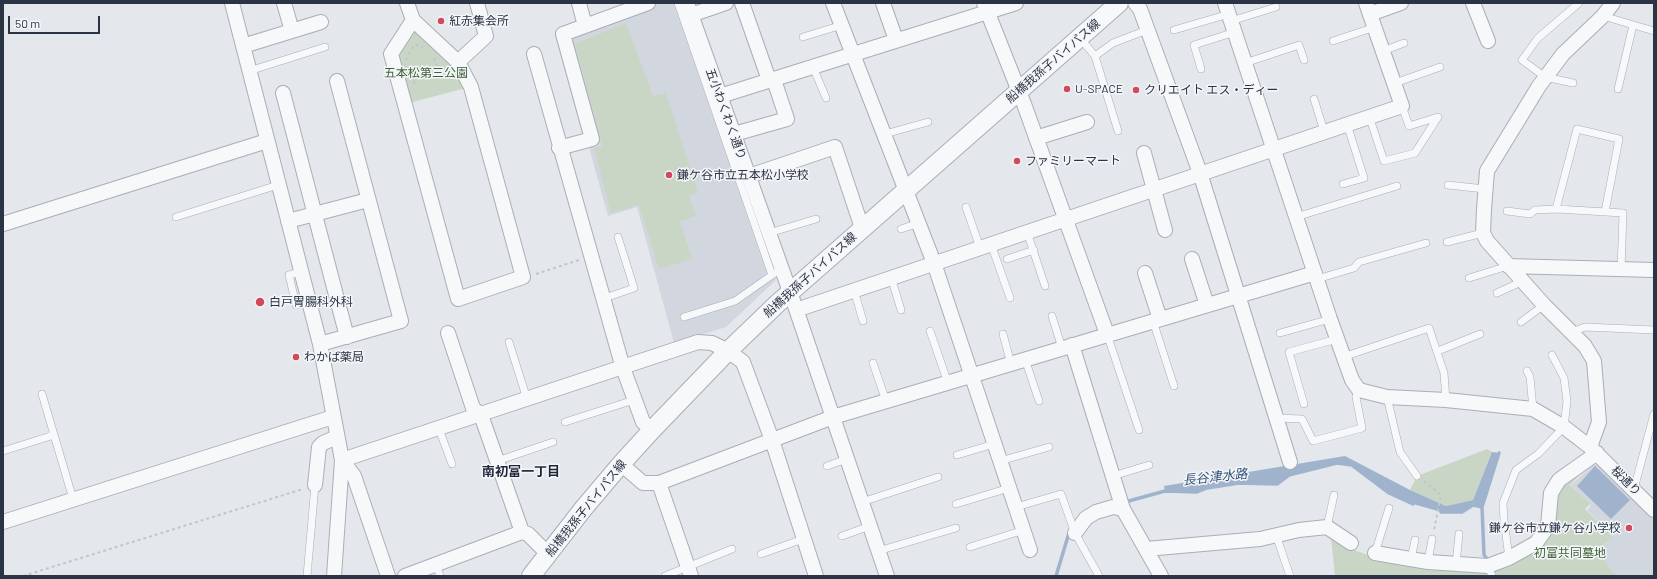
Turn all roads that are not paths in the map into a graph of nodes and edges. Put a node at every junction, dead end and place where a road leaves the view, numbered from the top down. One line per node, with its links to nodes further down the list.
1 (232, 3): 40 (street)
2 (284, 3): 32 (street)
3 (407, 3): 25 (street)
4 (477, 3): 47 (street)
5 (579, 3): 29 (street)
6 (678, 3): 117 (lane)
7 (726, 3): 21 (street)
8 (742, 3): 54 (street)
9 (833, 3): 27 (street)
10 (883, 3): 36 (street)
11 (1016, 3): 19 (street)
12 (1119, 3): 35 (street, 船橋我孫子バイパス線)
13 (1135, 3): 30 (street)
14 (1401, 3): 22 (street)
15 (1474, 3): 37 (street)
16 (1579, 3): 53 (lane)
17 (1613, 3): 23 (street)
18 (643, 4): 29 (street)
19 (985, 7): 36 (street); 60 (street)
20 (1276, 7): 24 (lane)
21 (689, 9): 61 (street, 五小わくわく通り)
22 (1370, 15): 38 (lane); 42 (street)
23 (1603, 16): 28 (lane); 53 (street)
24 (1230, 17): 31 (lane); 48 (street); 51 (lane)
25 (413, 20): 47 (street); 47 (street)
26 (320, 22): 32 (street)
27 (842, 25): 34 (lane); 44 (street)
28 (1633, 25): 33 (lane); 58 (lane)
29 (585, 26): 75 (street)
30 (1147, 30): 45 (lane); 78 (street)
31 (1174, 30)
32 (292, 31): 40 (street)
33 (1654, 32)
34 (804, 37)
35 (1080, 37): 45 (lane); 60 (street, 船橋我孫子バイパス線)
36 (896, 40): 44 (street)
37 (1488, 41)
38 (1332, 42)
39 (1404, 43): 42 (lane)
40 (243, 46): 52 (street)
41 (325, 47): 52 (lane)
42 (1383, 51): 56 (street)
43 (534, 54): 75 (street)
44 (853, 54): 49 (street); 72 (street)
45 (1095, 56): 69 (lane)
46 (1304, 60): 48 (lane)
47 (458, 62)
48 (1245, 63): 76 (street)
49 (813, 67): 54 (street); 62 (lane)
50 (1440, 67): 56 (lane)
51 (1201, 70)
52 (249, 71): 74 (street)
53 (1545, 77): 57 (lane); 86 (street)
54 (769, 80): 61 (street); 71 (street)
55 (337, 81): 87 (street)
56 (1395, 83): 64 (street)
57 (1573, 83)
58 (1618, 89)
59 (283, 92): 92 (street)
60 (1018, 92): 73 (street); 84 (street, 船橋我孫子バイパス線)
61 (720, 96): 71 (street, 五小わくわく通り)
62 (826, 98)
63 (1314, 99): 70 (lane)
64 (1402, 106): 65 (street); 65 (lane)
65 (1369, 116): 68 (street)
66 (928, 122): 72 (lane)
67 (1087, 122): 73 (street)
68 (1347, 124): 70 (street); 80 (lane)
69 (1118, 131)
70 (1324, 131): 76 (street)
71 (734, 134): 79 (street, 五小わくわく通り)
72 (885, 134): 84 (street)
73 (1036, 138): 96 (street)
74 (268, 141): 81 (street); 99 (street)
75 (559, 148): 129 (street)
76 (1274, 148): 78 (street); 94 (street)
77 (1144, 153): 85 (street)
78 (1200, 173): 85 (street); 127 (street)
79 (749, 176): 100 (street); 104 (street, 五小わくわく通り)
80 (1343, 184)
81 (278, 185): 93 (lane); 97 (street)
82 (1448, 185): 86 (lane)
83 (1397, 186): 94 (lane)
84 (906, 189): 98 (street); 100 (street, 船橋我孫子バイパス線)
85 (1154, 189): 96 (street); 102 (street)
86 (1485, 189): 105 (street)
87 (368, 200): 92 (street); 148 (street)
88 (966, 207): 109 (lane)
89 (1556, 209): 90 (lane); 91 (lane); 91 (lane)
90 (1507, 212)
91 (1605, 212): 115 (lane)
92 (316, 214): 97 (street); 148 (street)
93 (176, 217)
94 (1296, 217): 119 (street)
95 (816, 219): 104 (lane)
96 (1065, 219): 103 (street); 146 (street)
97 (288, 221): 151 (street)
98 (919, 223): 101 (lane); 113 (street)
99 (3, 224)
100 (862, 228): 125 (street, 船橋我孫子バイパス線)
101 (901, 229)
102 (1165, 230)
103 (1027, 232): 109 (street); 110 (lane)
104 (769, 233): 117 (street, 五小わくわく通り)
105 (1483, 233): 107 (lane); 114 (street)
106 (618, 236): 129 (lane)
107 (1447, 242)
108 (1426, 243): 119 (lane)
109 (985, 246): 113 (street); 128 (lane)
110 (1034, 250): 111 (lane); 123 (lane)
111 (1007, 259)
112 (1192, 259): 130 (street)
113 (934, 263): 120 (street); 162 (street)
114 (1508, 266): 115 (street); 121 (lane); 122 (street)
115 (1621, 270): 116 (street)
116 (1654, 270)
117 (777, 271): 125 (street, 五小わくわく通り); 135 (lane)
118 (1145, 273): 138 (street)
119 (1316, 276): 127 (street); 136 (street)
120 (891, 278): 124 (street); 133 (lane)
121 (1469, 278)
122 (1523, 281): 126 (lane); 131 (street)
123 (1046, 286)
124 (854, 290): 132 (street); 137 (lane)
125 (790, 292): 153 (street, 船橋我孫子バイパス線); 178 (street, 五小わくわく通り)
126 (1497, 292)
127 (1238, 296): 130 (street); 179 (street)
128 (1010, 298)
129 (602, 299): 160 (street)
130 (1207, 305): 138 (street)
131 (1544, 305): 139 (lane); 142 (street)
132 (805, 307)
133 (901, 310)
134 (1052, 316): 152 (lane)
135 (684, 317)
136 (1330, 319): 144 (lane); 149 (street)
137 (863, 320)
138 (1157, 320): 146 (street); 164 (lane)
139 (1521, 322)
140 (1654, 330): 142 (lane)
141 (930, 331): 163 (lane)
142 (1572, 332): 192 (street)
143 (448, 333): 176 (street)
144 (1280, 333)
145 (1002, 334): 159 (lane)
146 (1107, 334): 152 (street); 184 (lane)
147 (1480, 334): 154 (lane)
148 (347, 337): 151 (street)
149 (1337, 339): 156 (street); 173 (lane)
150 (508, 342): 168 (lane)
151 (320, 344): 177 (street)
152 (1067, 347): 157 (street); 204 (street)
153 (728, 351): 160 (street); 183 (street, 船橋我孫子バイパス線); 188 (street)
154 (1438, 351): 156 (lane); 170 (lane)
155 (1552, 354): 181 (lane)
156 (1343, 357): 165 (street)
157 (1025, 359): 159 (street); 172 (lane)
158 (873, 363): 171 (lane)
159 (1012, 364): 162 (street)
160 (623, 368): 168 (street); 169 (street)
161 (1527, 371): 174 (lane)
162 (972, 376): 163 (street); 190 (street)
163 (948, 383): 171 (street)
164 (1174, 386)
165 (1359, 390): 167 (street); 179 (lane)
166 (42, 394): 186 (lane)
167 (1387, 397): 170 (street); 205 (lane)
168 (527, 400): 176 (street)
169 (634, 400): 180 (lane); 183 (street)
170 (1446, 400): 174 (street)
171 (886, 401): 178 (street)
172 (1039, 401)
173 (1304, 404)
174 (1533, 409): 181 (street, 桜通り)
175 (1654, 414): 185 (lane)
176 (481, 415): 182 (street); 197 (street)
177 (333, 417): 187 (street); 212 (street)
178 (833, 417): 188 (street); 195 (street, 五小わくわく通り)
179 (1277, 418): 199 (street)
180 (565, 422)
181 (1564, 427): 192 (street, 桜通り); 241 (lane)
182 (439, 428): 196 (street); 200 (lane)
183 (652, 430): 201 (street, 船橋我孫子バイパス線)
184 (1139, 430)
185 (1651, 431): 210 (lane)
186 (54, 435): 193 (lane); 212 (lane)
187 (337, 437): 196 (street); 208 (street)
188 (772, 440): 207 (street); 229 (street)
189 (553, 442): 197 (lane)
190 (994, 444): 194 (lane); 198 (street)
191 (1049, 447): 198 (lane)
192 (1594, 450): 210 (street, 桜通り); 241 (street)
193 (3, 451)
194 (957, 455)
195 (847, 459): 203 (lane); 213 (street, 五小わくわく通り)
196 (342, 460): 249 (street); 250 (street)
197 (497, 461): 224 (street)
198 (1000, 462): 209 (street)
199 (1290, 462)
200 (452, 464)
201 (621, 464): 207 (street); 239 (street, 船橋我孫子バイパス線)
202 (1149, 465): 204 (lane)
203 (827, 466)
204 (1113, 476): 216 (street)
205 (1418, 476)
206 (938, 477): 213 (lane)
207 (659, 483): 246 (street)
208 (315, 485): 248 (lane)
209 (1009, 488): 214 (lane); 215 (street)
210 (1634, 489): 218 (street, 桜通り)
211 (1334, 495): 221 (lane)
212 (73, 498): 219 (street)
213 (862, 502): 220 (street, 五小わくわく通り)
214 (956, 504)
215 (1016, 507): 223 (street); 225 (lane)
216 (1123, 508): 225 (street); 235 (street)
217 (1389, 508): 238 (lane)
218 (1654, 510)
219 (3, 522)
220 (870, 526): 228 (lane); 237 (street, 五小わくわく通り)
221 (1327, 527): 227 (street); 232 (street)
222 (956, 528): 237 (lane)
223 (1024, 530): 233 (lane); 236 (street)
224 (522, 532): 239 (street); 245 (street)
225 (1075, 533): 256 (lane)
226 (1459, 534): 244 (lane)
227 (1276, 535): 235 (street); 258 (lane)
228 (842, 536)
229 (803, 539): 240 (lane); 254 (street)
230 (1432, 539): 243 (lane)
231 (1415, 540): 242 (lane)
232 (1351, 543)
233 (970, 547)
234 (732, 549): 246 (lane)
235 (1146, 549): 257 (street)
236 (1030, 550)
237 (878, 551): 255 (street, 五小わくわく通り)
238 (1375, 553): 242 (street)
239 (548, 554): 252 (street, 船橋我孫子バイパス線)
240 (761, 554)
241 (1509, 558): 247 (street)
242 (1411, 559): 243 (street)
243 (1428, 562): 244 (street)
244 (1456, 564): 247 (street)
245 (438, 570): 251 (street)
246 (689, 571): 253 (lane)
247 (1490, 571)
248 (307, 576)
249 (334, 576)
250 (388, 576)
251 (405, 576)
252 (531, 576)
253 (665, 576)
254 (816, 576)
255 (886, 576)
256 (1099, 576)
257 (1161, 576)
258 (1290, 576)

